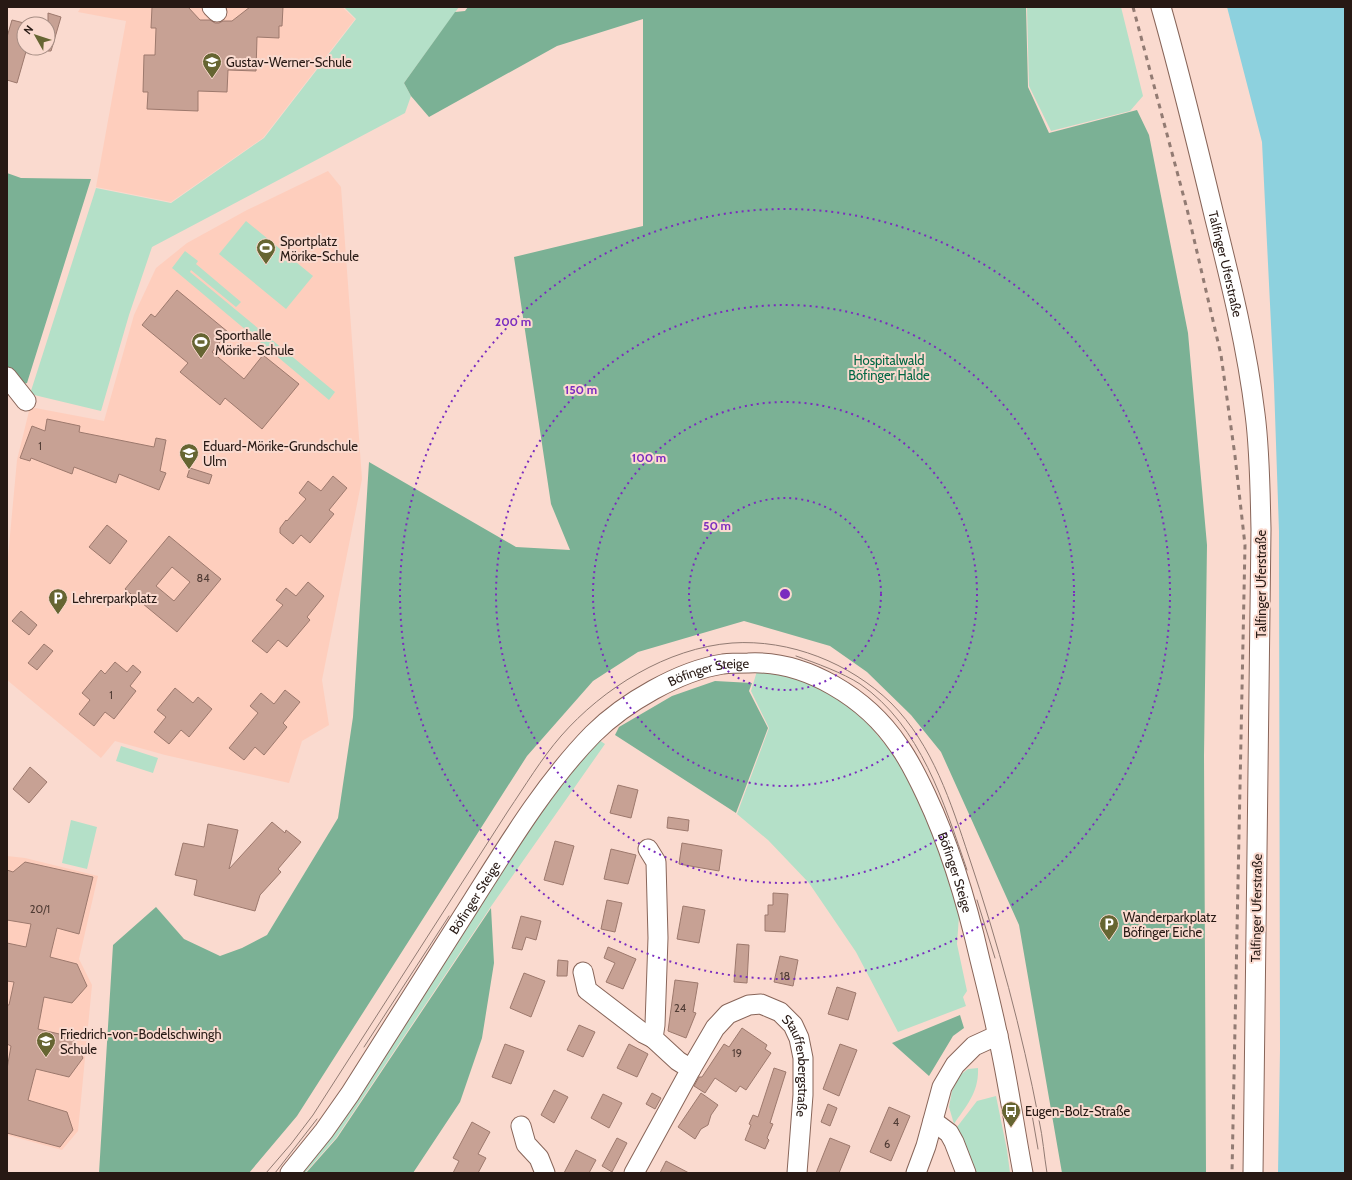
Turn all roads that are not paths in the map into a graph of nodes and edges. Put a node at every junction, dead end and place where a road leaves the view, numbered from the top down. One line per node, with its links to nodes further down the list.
1 (1161, 7): 18 (street, Talfinger Uferstraße)
2 (7, 377): 3 (street)
3 (26, 401)
4 (648, 849): 7 (street)
5 (583, 972): 7 (street)
6 (998, 1035): 9 (street); 11 (street, Böfinger Steige); 17 (street, Böfinger Steige)
7 (653, 1038): 8 (street)
8 (691, 1069): 13 (street, Stauffenbergstraße); 14 (street, Stauffenbergstraße)
9 (933, 1121): 15 (street); 16 (street)
10 (521, 1126): 12 (street)
11 (290, 1173)
12 (545, 1173)
13 (634, 1173)
14 (797, 1173)
15 (916, 1173)
16 (966, 1173)
17 (1023, 1173)
18 (1252, 1173)

